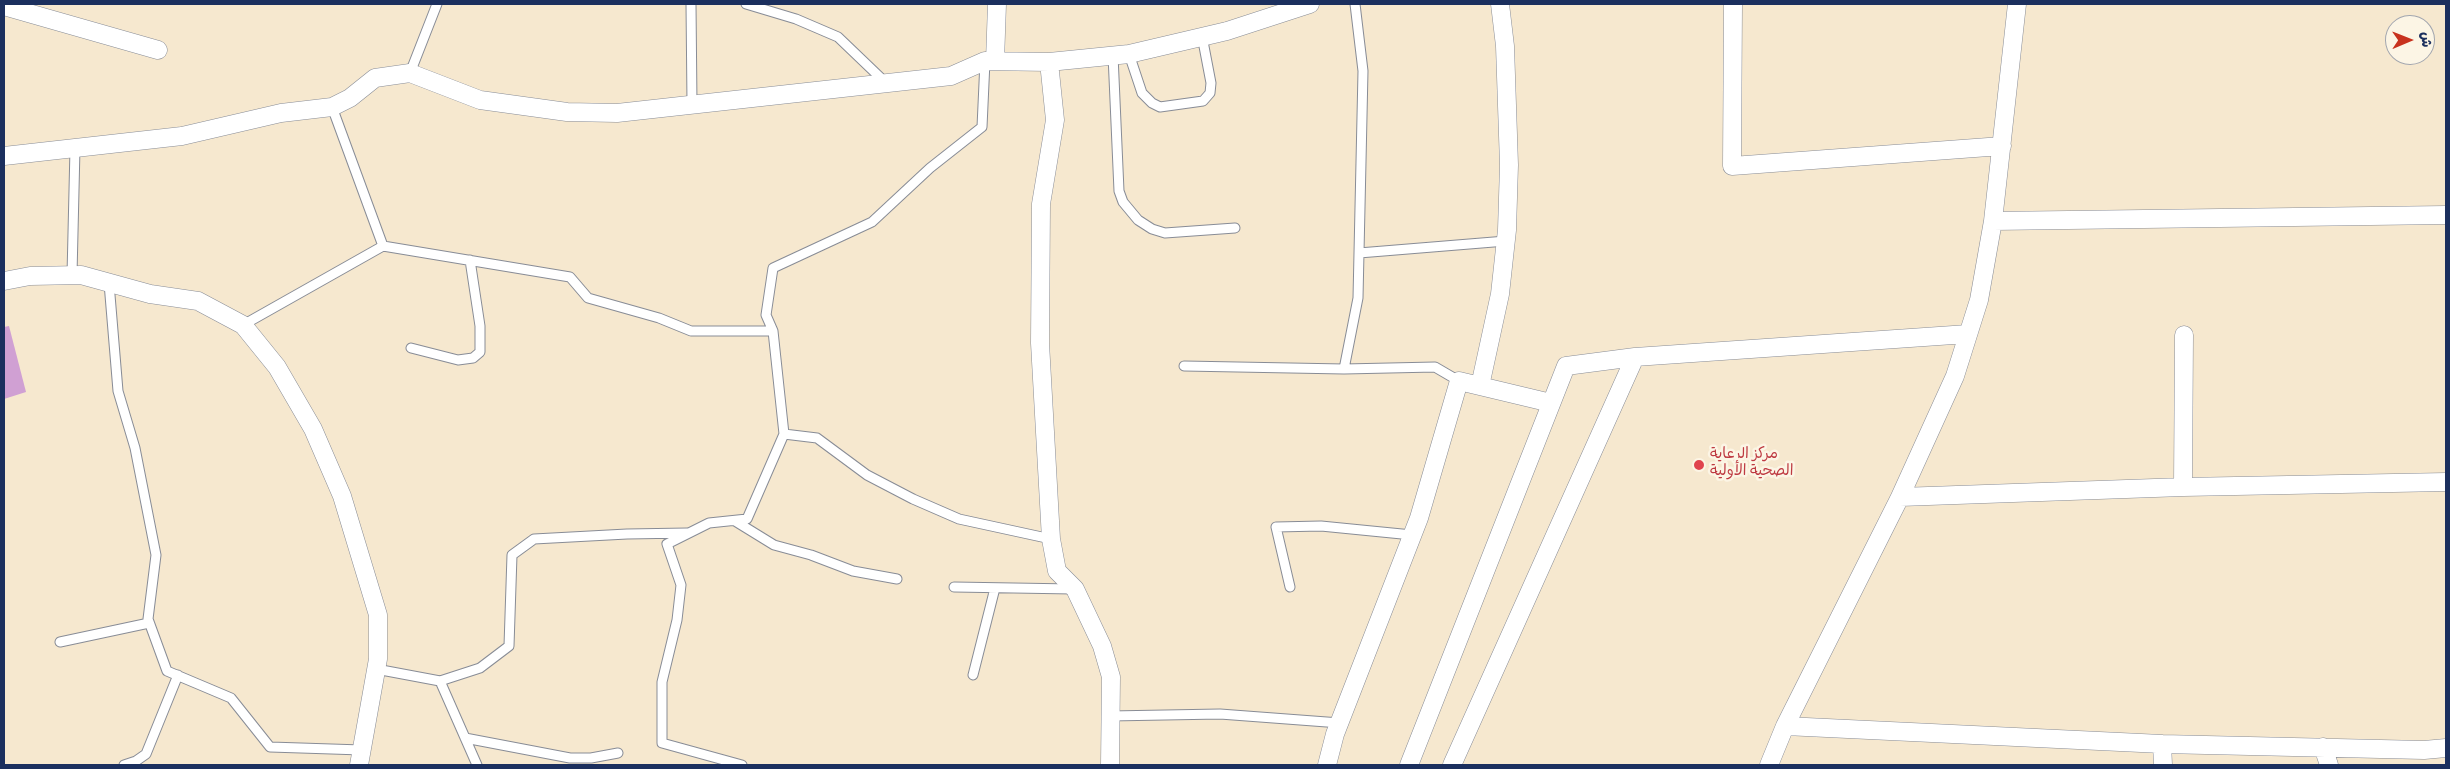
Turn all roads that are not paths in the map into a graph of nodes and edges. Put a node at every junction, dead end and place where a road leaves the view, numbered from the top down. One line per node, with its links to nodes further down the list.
1 (437, 4): 16 (lane)
2 (691, 4): 18 (lane)
3 (746, 4): 17 (lane)
4 (997, 4): 14 (street)
5 (1310, 4): 11 (street)
6 (1354, 4): 28 (lane)
7 (1500, 4): 26 (street)
8 (1733, 4): 20 (street)
9 (2017, 4): 20 (street)
10 (4, 6): 12 (street)
11 (1202, 36): 13 (street); 13 (lane)
12 (158, 50)
13 (1121, 55): 15 (street); 25 (lane)
14 (990, 61): 15 (street); 17 (street); 34 (lane)
15 (1049, 62): 51 (street)
16 (410, 73): 18 (street); 19 (street)
17 (887, 83): 18 (street)
18 (692, 104)
19 (332, 108): 21 (street); 27 (lane)
20 (2002, 146): 24 (street)
21 (75, 148): 22 (street); 30 (lane)
22 (4, 156)
23 (2446, 216): 24 (street)
24 (1993, 221): 35 (street)
25 (1235, 228)
26 (1506, 241): 28 (lane); 42 (street)
27 (383, 246): 29 (lane); 33 (lane)
28 (1359, 253): 40 (lane)
29 (470, 260): 34 (lane); 37 (lane)
30 (72, 275): 31 (street); 32 (street)
31 (4, 281)
32 (109, 282): 33 (street); 57 (lane)
33 (243, 325): 59 (street)
34 (773, 331): 44 (lane)
35 (1968, 334): 38 (street); 47 (street)
36 (2184, 334): 46 (street)
37 (412, 348)
38 (1635, 357): 43 (street); 79 (street)
39 (1184, 366): 40 (lane)
40 (1344, 369): 41 (lane)
41 (1459, 381): 42 (street); 50 (street)
42 (1480, 386): 43 (street)
43 (1551, 403): 78 (street)
44 (784, 434): 48 (lane); 51 (lane)
45 (2446, 482): 46 (street)
46 (2183, 487): 47 (street)
47 (1900, 497): 65 (street)
48 (735, 521): 49 (lane); 52 (lane)
49 (690, 533): 62 (lane); 72 (lane)
50 (1412, 535): 54 (lane); 64 (street)
51 (1051, 539): 56 (street)
52 (896, 579)
53 (954, 587): 55 (lane)
54 (1290, 587)
55 (995, 588): 56 (lane); 61 (lane)
56 (1075, 589): 63 (street)
57 (149, 623): 58 (lane); 60 (lane)
58 (60, 642)
59 (376, 669): 62 (lane); 71 (street)
60 (178, 675): 71 (lane); 73 (lane)
61 (973, 675)
62 (440, 681): 66 (lane)
63 (1110, 716): 64 (lane); 76 (street)
64 (1340, 723): 77 (street)
65 (1785, 726): 67 (street); 80 (street)
66 (465, 738): 70 (lane); 74 (lane)
67 (2162, 744): 68 (street); 81 (street)
68 (2323, 747): 69 (street); 82 (street)
69 (2446, 748)
70 (618, 753)
71 (360, 758)
72 (726, 763): 75 (lane)
73 (124, 765)
74 (477, 765)
75 (742, 765)
76 (1110, 765)
77 (1327, 765)
78 (1409, 765)
79 (1452, 765)
80 (1769, 765)
81 (2164, 765)
82 (2329, 765)

